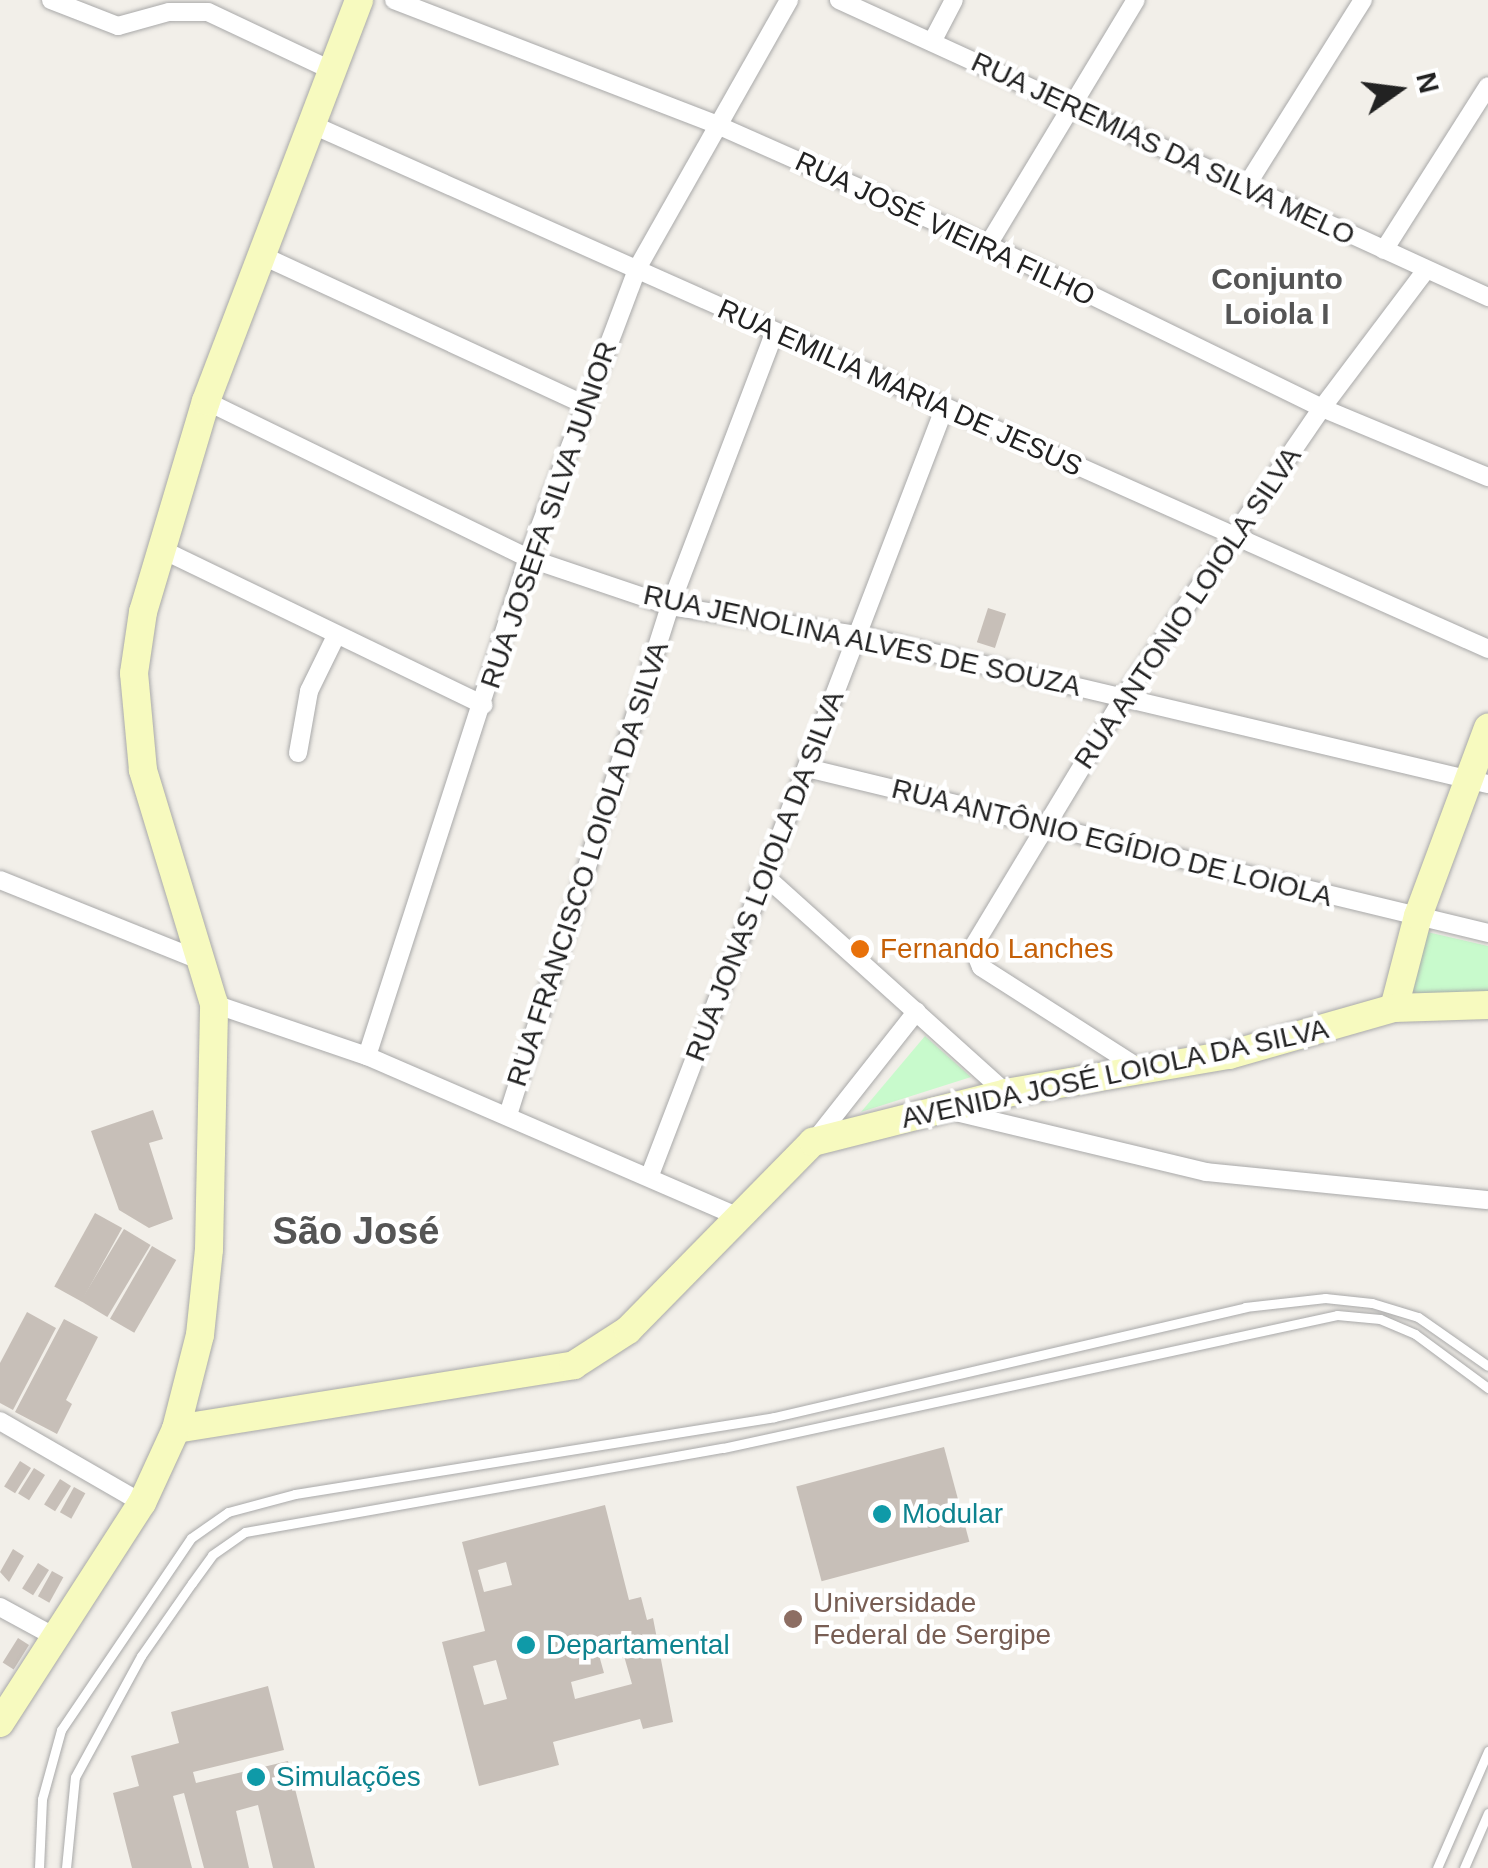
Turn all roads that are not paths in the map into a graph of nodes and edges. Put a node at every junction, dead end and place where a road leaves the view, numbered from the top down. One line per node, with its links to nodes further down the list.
1 (51, 0): 10 (street)
2 (359, 0): 10 (street)
3 (394, 0): 13 (street, RUA JOSÉ VIEIRA FILHO)
4 (789, 0): 13 (street, RUA JOSEFA SILVA JUNIOR)
5 (839, 0): 9 (street, RUA JEREMIAS DA SILVA MELO)
6 (954, 0): 9 (street)
7 (1136, 0): 12 (street)
8 (1363, 0): 15 (street)
9 (932, 42): 12 (street, RUA JEREMIAS DA SILVA MELO)
10 (333, 71): 14 (street)
11 (1488, 86): 17 (street)
12 (1072, 104): 15 (street, RUA JEREMIAS DA SILVA MELO); 16 (street)
13 (714, 124): 16 (street, RUA JOSÉ VIEIRA FILHO); 19 (street, RUA JOSEFA SILVA JUNIOR)
14 (313, 125): 18 (street); 19 (street, RUA EMILIA MARIA DE JESUS)
15 (1245, 188): 17 (street, RUA JEREMIAS DA SILVA MELO)
16 (988, 246): 25 (street, RUA JOSÉ VIEIRA FILHO)
17 (1384, 250): 20 (street, RUA JEREMIAS DA SILVA MELO)
18 (263, 256): 23 (street); 24 (street)
19 (638, 267): 22 (street, RUA EMILIA MARIA DE JESUS); 24 (street, RUA JOSEFA SILVA JUNIOR)
20 (1426, 270): 21 (street, RUA JEREMIAS DA SILVA MELO); 25 (street, RUA ANTONIO LOIOLA SILVA)
21 (1488, 296)
22 (774, 332): 26 (street, RUA EMILIA MARIA DE JESUS); 31 (street, RUA FRANCISCO LOIOLA DA SILVA)
23 (206, 401): 29 (street); 30 (street, RUA JENOLINA ALVES DE SOUZA)
24 (584, 404): 30 (street, RUA JOSEFA SILVA JUNIOR)
25 (1322, 408): 27 (street, RUA JOSÉ VIEIRA FILHO); 28 (street, RUA ANTONIO LOIOLA SILVA)
26 (944, 409): 28 (street, RUA EMILIA MARIA DE JESUS); 32 (street, RUA JONAS LOIOLA DA SILVA)
27 (1488, 477)
28 (1234, 538): 34 (street, RUA EMILIA MARIA DE JESUS); 35 (street, RUA ANTONIO LOIOLA SILVA)
29 (164, 550): 33 (street); 46 (street)
30 (528, 558): 31 (street, RUA JENOLINA ALVES DE SOUZA); 36 (street, RUA JOSEFA SILVA JUNIOR)
31 (670, 606): 32 (street, RUA JENOLINA ALVES DE SOUZA); 55 (street, RUA FRANCISCO LOIOLA DA SILVA)
32 (858, 636): 35 (street, RUA JENOLINA ALVES DE SOUZA); 39 (street, RUA JONAS LOIOLA DA SILVA)
33 (335, 638): 36 (street); 38 (street)
34 (1488, 648)
35 (1124, 697): 40 (street, RUA JENOLINA ALVES DE SOUZA); 41 (street, RUA ANTONIO LOIOLA SILVA)
36 (483, 705): 51 (street, RUA JOSEFA SILVA JUNIOR)
37 (1488, 728): 40 (street)
38 (298, 753)
39 (807, 768): 41 (street, RUA ANTÔNIO EGÍDIO DE LOIOLA); 42 (street, RUA JONAS LOIOLA DA SILVA)
40 (1477, 782): 44 (street)
41 (1041, 830): 44 (street, RUA ANTÔNIO EGÍDIO DE LOIOLA); 52 (street, RUA ANTONIO LOIOLA SILVA)
42 (765, 876): 50 (street); 57 (street, RUA JONAS LOIOLA DA SILVA)
43 (0, 880): 46 (street)
44 (1418, 916): 45 (street, RUA ANTÔNIO EGÍDIO DE LOIOLA); 49 (street)
45 (1488, 933)
46 (197, 959): 47 (street)
47 (214, 1004): 51 (street); 63 (street)
48 (1488, 1005): 49 (street, AVENIDA JOSÉ LOIOLA DA SILVA)
49 (1394, 1008): 52 (street, AVENIDA JOSÉ LOIOLA DA SILVA)
50 (917, 1011): 53 (street); 56 (street)
51 (366, 1056): 55 (street)
52 (1147, 1073): 53 (street, AVENIDA JOSÉ LOIOLA DA SILVA)
53 (1006, 1093): 54 (street, AVENIDA JOSÉ LOIOLA DA SILVA)
54 (942, 1108): 56 (street, AVENIDA JOSÉ LOIOLA DA SILVA); 58 (street)
55 (508, 1115): 57 (street)
56 (813, 1142): 59 (street)
57 (650, 1176): 59 (street)
58 (1488, 1200)
59 (740, 1217): 63 (street)
60 (1488, 1366): 70 (lane)
61 (1488, 1388): 71 (lane)
62 (0, 1420): 64 (street)
63 (176, 1430): 64 (street)
64 (142, 1503): 66 (street)
65 (0, 1607): 66 (street)
66 (55, 1637): 67 (street)
67 (0, 1723)
68 (1488, 1751): 72 (lane)
69 (1488, 1813): 73 (lane)
70 (39, 1868)
71 (66, 1868)
72 (1437, 1868)
73 (1464, 1868)

